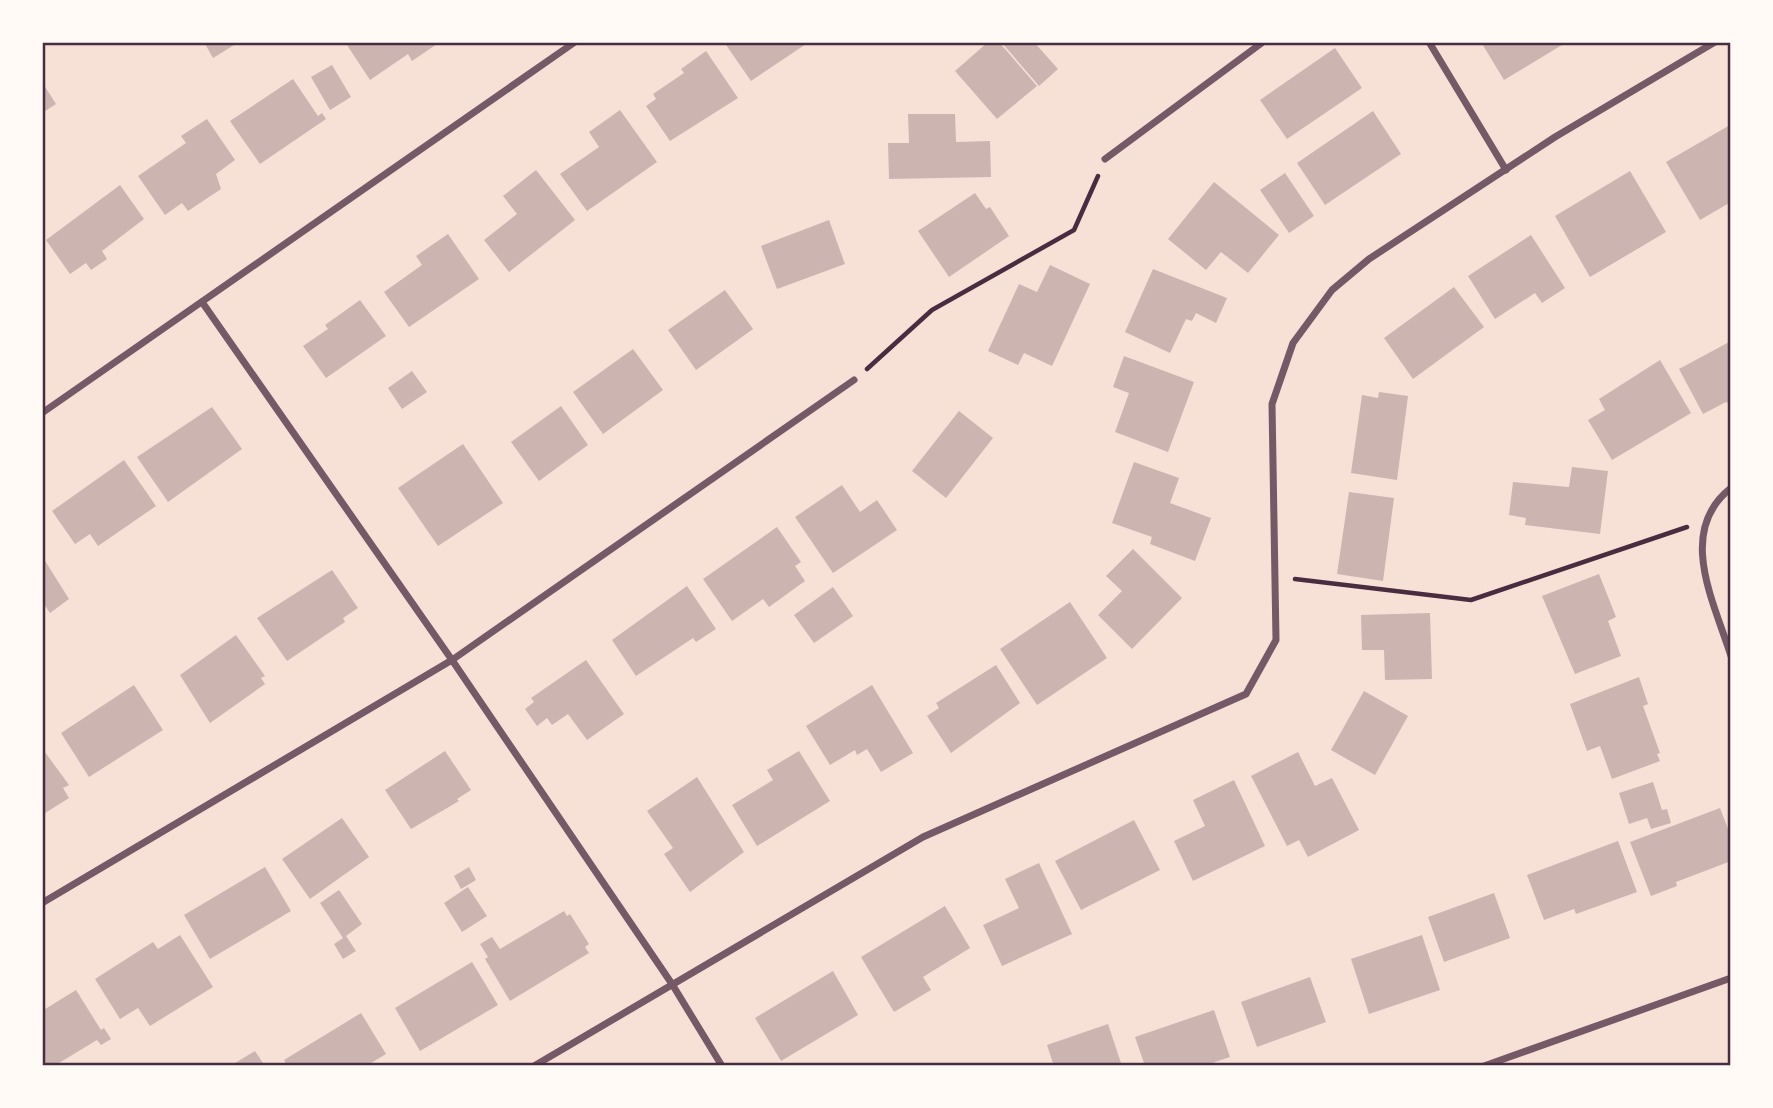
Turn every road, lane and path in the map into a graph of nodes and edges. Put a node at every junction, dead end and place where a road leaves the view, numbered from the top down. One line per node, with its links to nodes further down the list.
1 (575, 42): 7 (street)
2 (1263, 42): 5 (street)
3 (1429, 42): 6 (street)
4 (1715, 42): 6 (street)
5 (1105, 159): 8 (path)
6 (1506, 170): 12 (street)
7 (202, 302): 9 (street); 14 (street)
8 (854, 380): 14 (street)
9 (42, 413)
10 (1731, 488): 11 (street)
11 (1707, 520): 12 (path); 13 (street)
12 (1277, 577): 17 (street)
13 (1731, 656)
14 (452, 660): 15 (street); 17 (street)
15 (42, 903)
16 (1731, 978): 20 (street)
17 (672, 984): 18 (street); 19 (street)
18 (534, 1066)
19 (722, 1066)
20 (1484, 1066)

